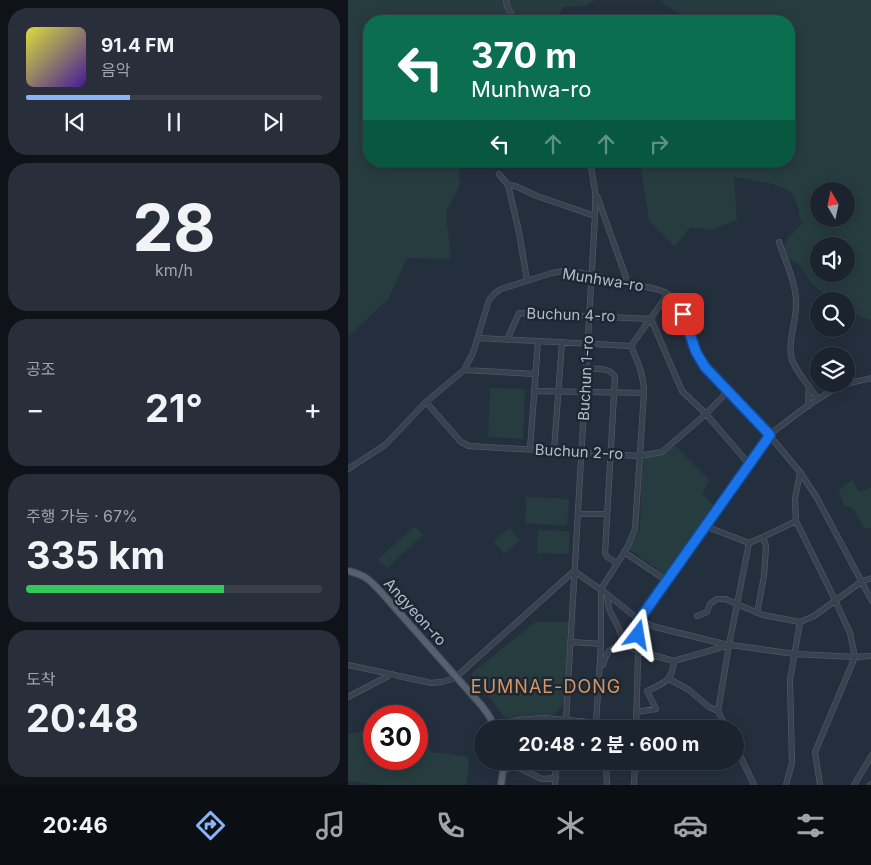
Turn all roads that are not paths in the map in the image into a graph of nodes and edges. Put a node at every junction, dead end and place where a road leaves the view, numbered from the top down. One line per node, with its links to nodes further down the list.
1 (506, 0): 2 (street)
2 (512, 15)
3 (591, 167): 6 (street)
4 (499, 174): 5 (street)
5 (508, 185): 7 (street); 10 (street)
6 (595, 191): 7 (street, Buchun 1-ro); 11 (street)
7 (595, 216): 9 (street, Buchun 1-ro)
8 (779, 242): 25 (street)
9 (592, 276): 10 (street, Munhwa-ro); 11 (street, Munhwa-ro); 13 (street, Buchun 1-ro)
10 (527, 280): 15 (street, Munhwa-ro)
11 (628, 283): 12 (street, Munhwa-ro)
12 (668, 294): 14 (street); 29 (street)
13 (589, 316): 14 (street, Buchun 4-ro); 16 (street, Buchun 4-ro); 19 (street, Buchun 1-ro)
14 (651, 319): 20 (street); 35 (street)
15 (478, 338): 16 (street); 22 (street, Munhwa-ro)
16 (507, 340): 17 (street)
17 (538, 341): 18 (street); 23 (street)
18 (562, 342): 19 (street); 27 (street)
19 (588, 344): 20 (street); 21 (street, Buchun 1-ro)
20 (631, 346): 31 (street)
21 (586, 369): 28 (street, Buchun 1-ro); 30 (street)
22 (464, 370): 23 (street); 33 (street, Munhwa-ro)
23 (536, 374): 26 (street)
24 (872, 378): 32 (street)
25 (809, 386): 32 (street); 34 (street)
26 (534, 391): 27 (street); 37 (street)
27 (558, 392): 28 (street); 38 (street)
28 (585, 392): 30 (street); 39 (street, Buchun 1-ro)
29 (727, 392): 35 (street, Buchun 2-ro); 36 (street)
30 (614, 393): 31 (street); 40 (street)
31 (644, 394): 41 (street)
32 (818, 399): 34 (street)
33 (426, 402): 37 (street, Buchun 2-ro); 43 (street, Munhwa-ro)
34 (808, 406): 36 (street)
35 (706, 414): 41 (street, Buchun 2-ro); 42 (street)
36 (770, 435): 42 (street); 44 (street)
37 (530, 449): 38 (street, Buchun 2-ro)
38 (554, 451): 39 (street, Buchun 2-ro)
39 (581, 452): 40 (street, Buchun 2-ro); 45 (street, Buchun 1-ro)
40 (610, 454): 41 (street, Buchun 2-ro); 46 (street)
41 (639, 456): 51 (street)
42 (749, 464): 48 (street)
43 (348, 469)
44 (800, 472): 47 (street); 57 (street)
45 (578, 514): 46 (street); 53 (street, Buchun 1-ro)
46 (607, 514): 52 (street)
47 (796, 521): 49 (street); 60 (street)
48 (706, 526): 50 (street); 56 (street)
49 (763, 537): 50 (street); 63 (street)
50 (749, 542): 62 (street)
51 (624, 552): 52 (street); 56 (street)
52 (617, 564): 58 (street)
53 (574, 571): 58 (street); 67 (street, Buchun 1-ro); 78 (street)
54 (348, 572): 78 (main road, Angyeon-ro)
55 (872, 578): 57 (street)
56 (666, 581): 65 (street)
57 (861, 582): 60 (street); 61 (street)
58 (601, 589): 59 (street); 68 (street)
59 (607, 594): 65 (street); 70 (street)
60 (835, 600): 66 (street); 74 (street)
61 (872, 602)
62 (737, 604): 63 (street); 64 (street); 69 (street)
63 (757, 613): 66 (street)
64 (697, 616)
65 (639, 620): 69 (street); 71 (street)
66 (800, 622): 72 (street)
67 (571, 642): 68 (street); 87 (street, Buchun 1-ro)
68 (602, 644): 79 (street)
69 (729, 645): 72 (street); 75 (street); 83 (street)
70 (625, 646): 71 (street); 79 (street)
71 (638, 651): 75 (street); 82 (street)
72 (795, 654): 74 (street); 103 (street)
73 (872, 656): 74 (street)
74 (855, 657): 104 (street)
75 (674, 660): 80 (street)
76 (348, 665): 77 (street)
77 (392, 674): 78 (street); 81 (street)
78 (457, 678): 84 (main road, Angyeon-ro)
79 (600, 678): 88 (street)
80 (669, 679): 82 (street); 83 (street)
81 (348, 697)
82 (636, 712): 89 (street)
83 (718, 712): 90 (street)
84 (491, 720)
85 (518, 720): 86 (street)
86 (558, 720)
87 (566, 720)
88 (599, 720)
89 (636, 720)
90 (722, 720)
91 (872, 755): 105 (street)
92 (744, 764): 102 (street)
93 (556, 770): 97 (street)
94 (606, 770): 100 (street)
95 (635, 770): 101 (street)
96 (503, 771): 97 (street); 98 (main road)
97 (556, 778): 99 (street)
98 (501, 785)
99 (555, 785)
100 (607, 785)
101 (634, 785)
102 (754, 785)
103 (786, 785)
104 (820, 785)
105 (854, 785)

